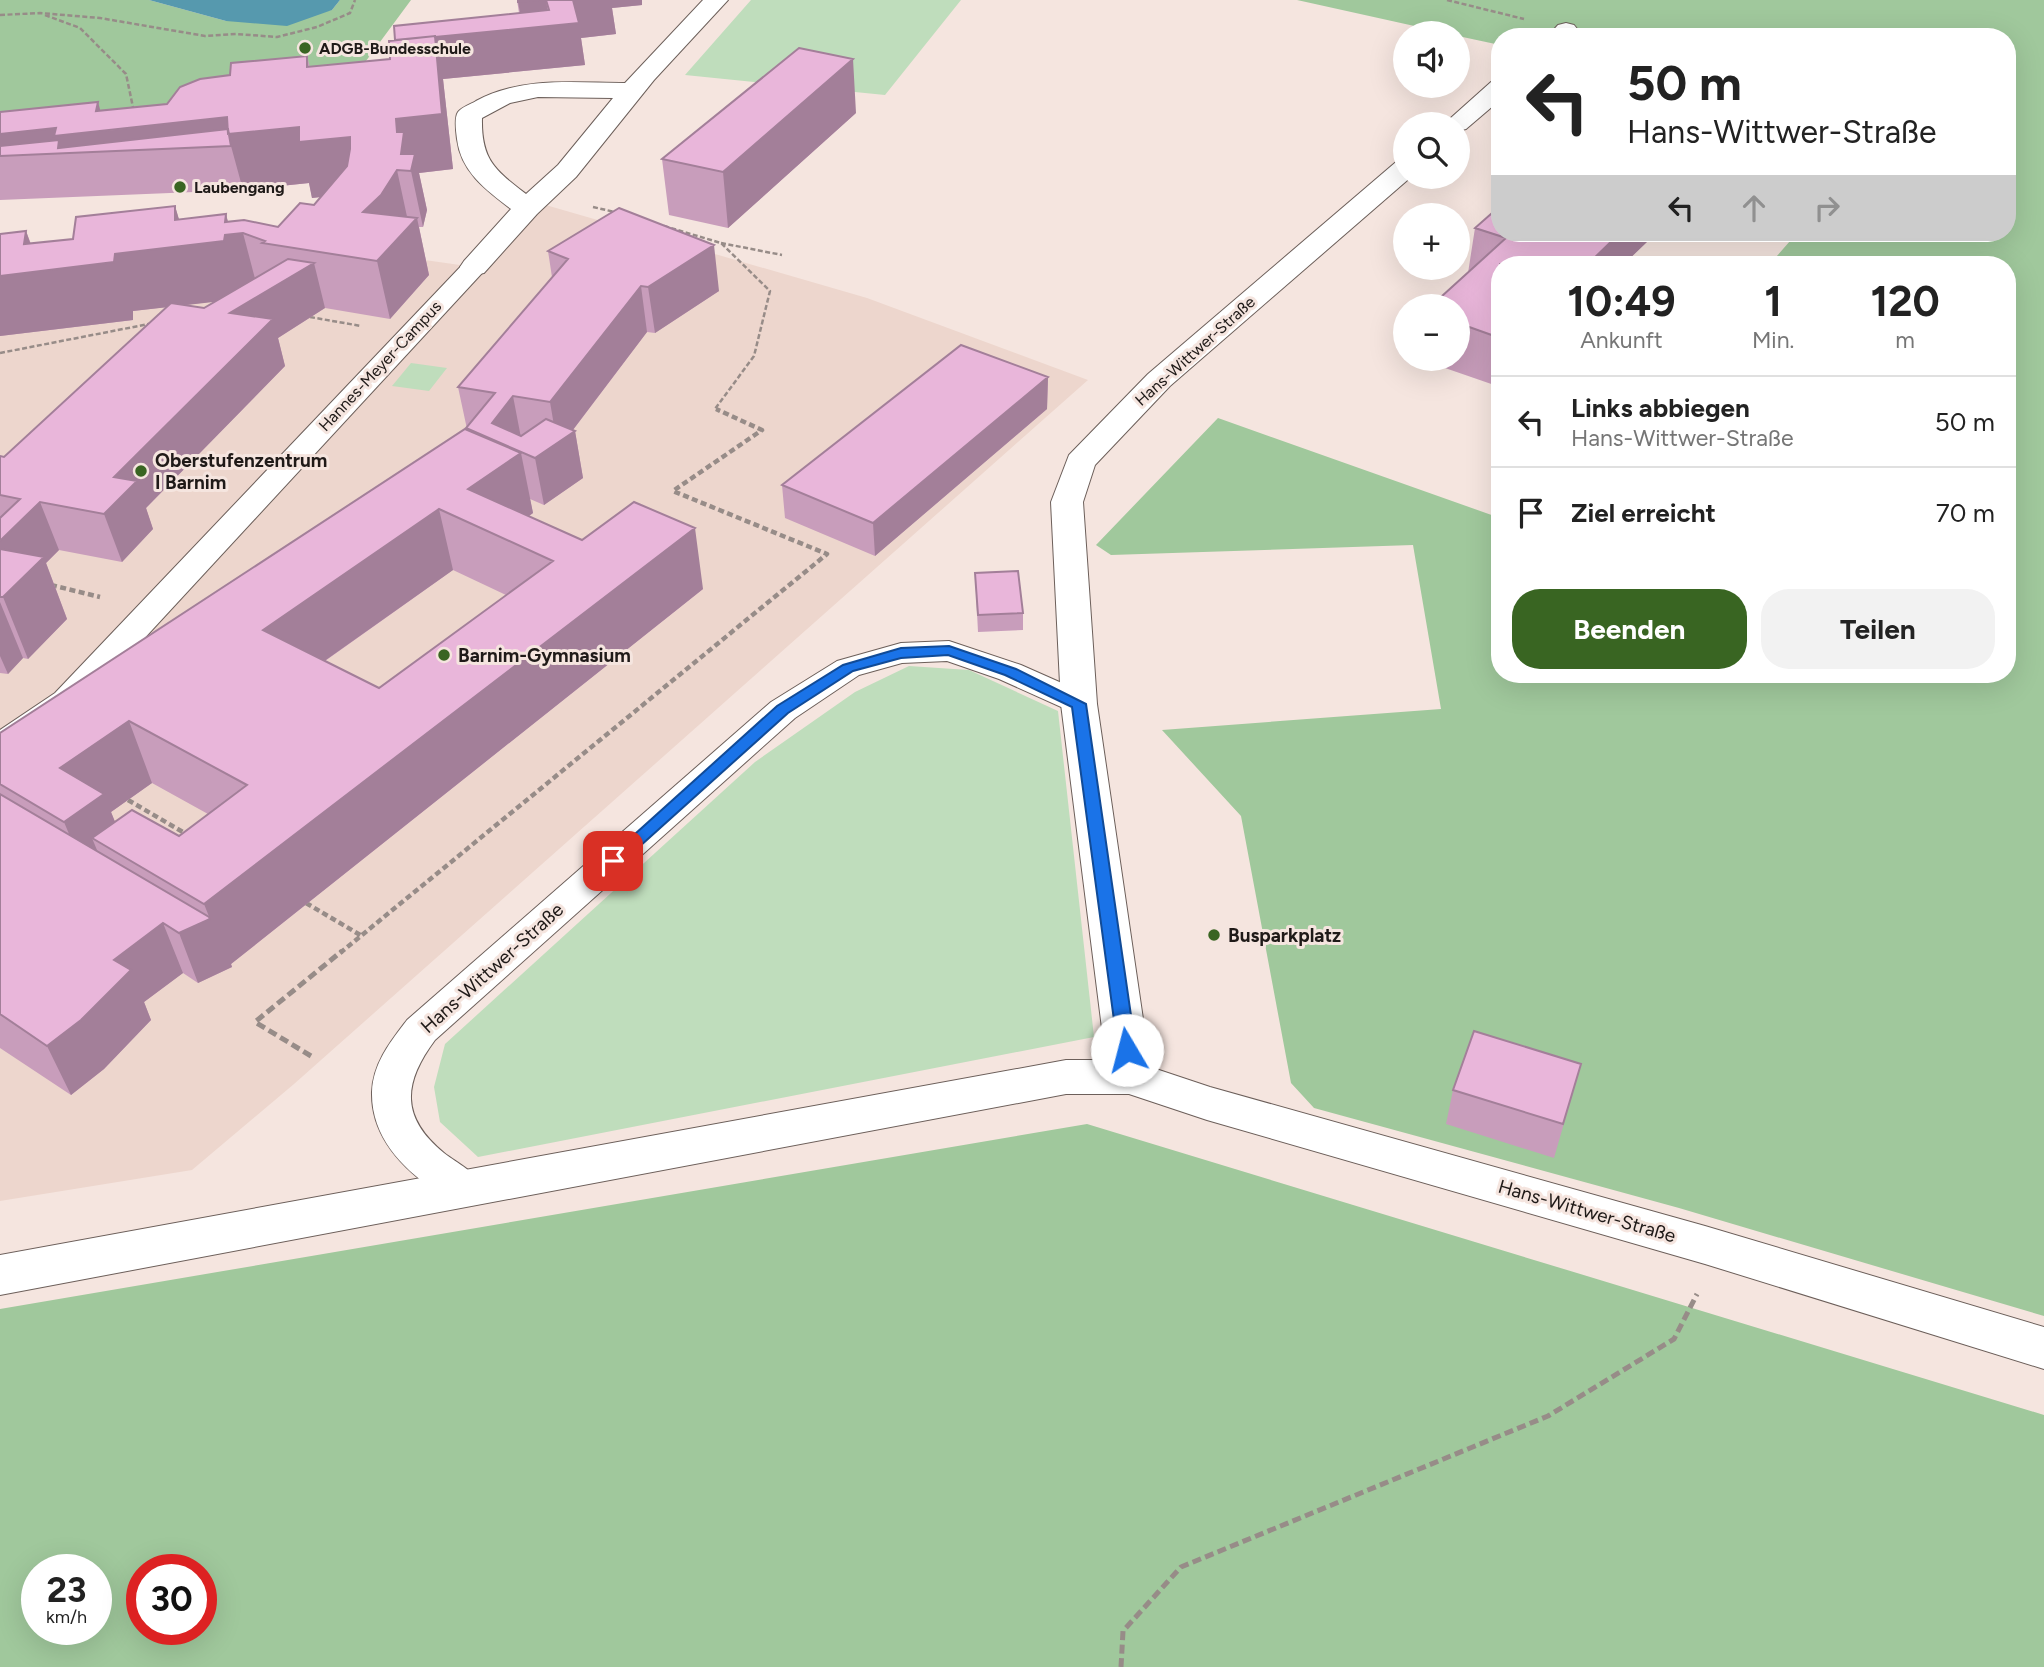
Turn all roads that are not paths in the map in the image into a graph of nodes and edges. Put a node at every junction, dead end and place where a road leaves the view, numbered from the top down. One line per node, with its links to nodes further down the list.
1 (716, 0): 2 (street, Hannes-Meyer-Campus)
2 (632, 91): 6 (street, Hannes-Meyer-Campus); 6 (street)
3 (1491, 95): 4 (street)
4 (1470, 113)
5 (1393, 179): 8 (street, Hans-Wittwer-Straße)
6 (533, 202): 7 (street, Hannes-Meyer-Campus)
7 (474, 267): 9 (lane, Hannes-Meyer-Campus)
8 (1079, 704): 10 (street, Hans-Wittwer-Straße); 11 (lane, Hans-Wittwer-Straße)
9 (0, 746)
10 (1130, 1077): 11 (street, Hans-Wittwer-Straße); 13 (street, Hans-Wittwer-Straße)
11 (463, 1188): 12 (street, Hans-Wittwer-Straße)
12 (0, 1276)
13 (2044, 1348)

